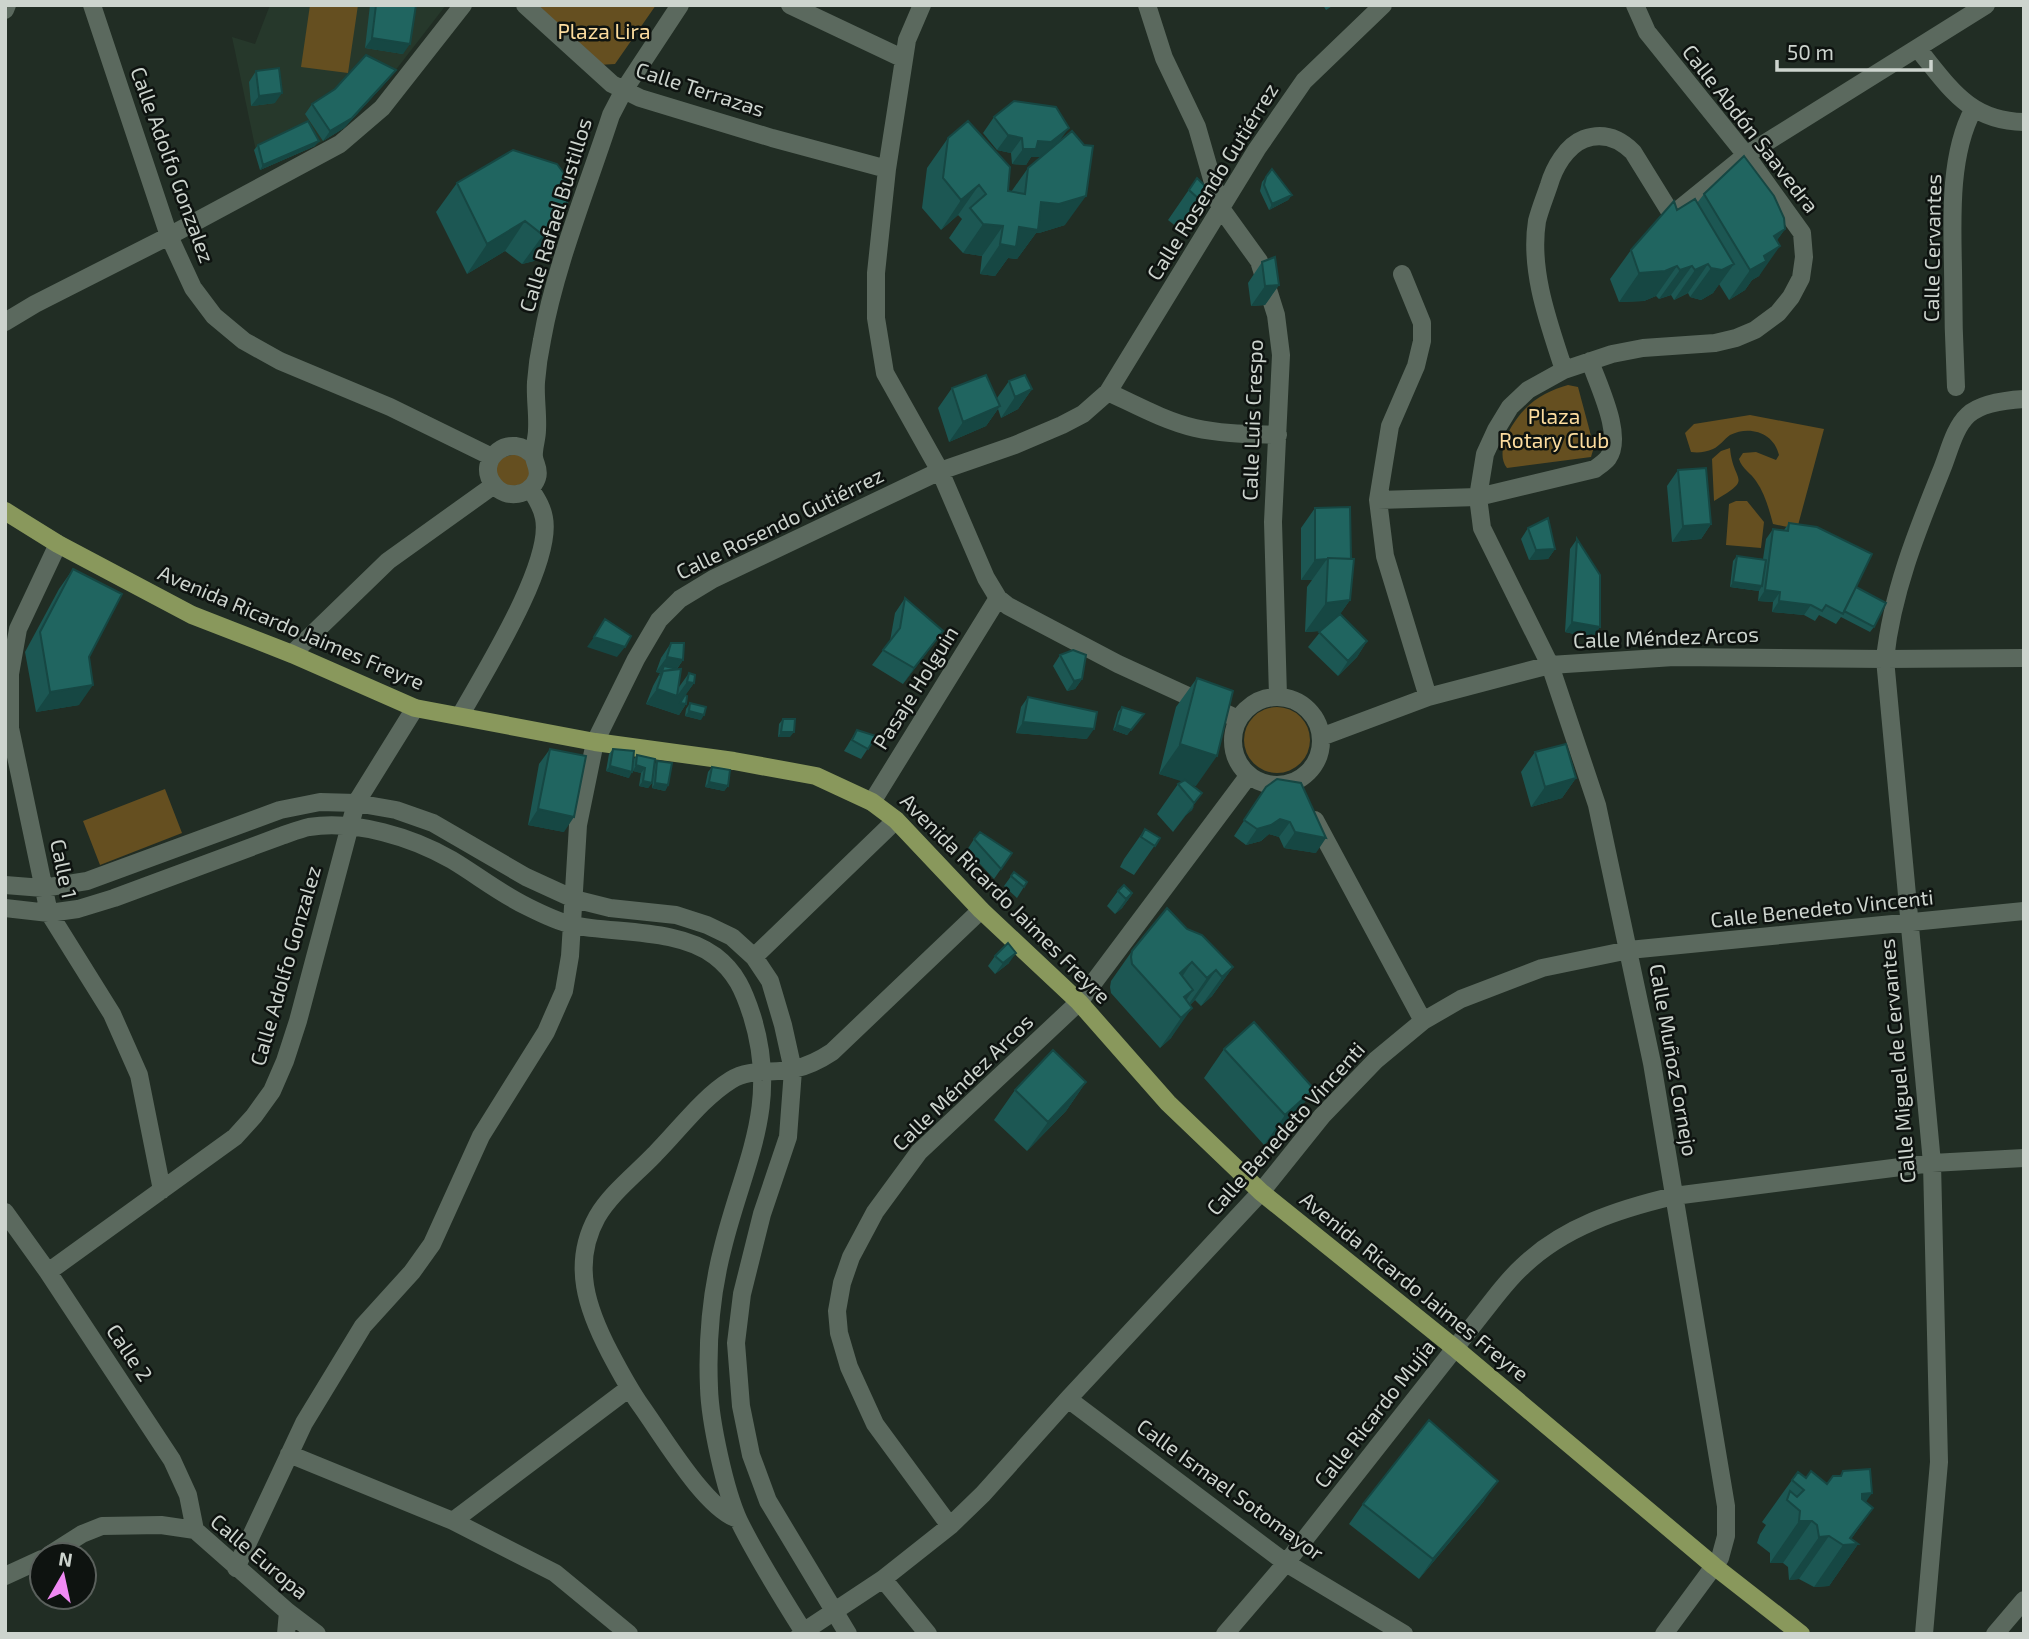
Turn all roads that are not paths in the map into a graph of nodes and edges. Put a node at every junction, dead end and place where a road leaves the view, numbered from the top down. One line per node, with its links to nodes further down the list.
1 (92, 5): 20 (street, Calle Adolfo Gonzalez)
2 (464, 5): 20 (street)
3 (525, 5): 14 (street, Calle Terrazas)
4 (696, 5): 11 (street)
5 (790, 5): 13 (street)
6 (922, 5): 13 (street)
7 (1147, 5): 19 (street, Calle Luis Crespo)
8 (1383, 5): 19 (street, Calle Rosendo Gutiérrez)
9 (1635, 5): 17 (street, Calle Abdón Saavedra)
10 (1986, 5): 12 (street)
11 (679, 7): 14 (street, Calle Rafael Bustillos)
12 (1918, 49): 15 (street); 17 (street)
13 (904, 59): 18 (street)
14 (624, 90): 18 (street, Calle Terrazas); 30 (street, Calle Rafael Bustillos)
15 (1973, 110): 16 (street); 25 (street, Calle Cervantes)
16 (2024, 121)
17 (1746, 155): 23 (street, Calle Abdón Saavedra); 24 (street)
18 (887, 169): 31 (street)
19 (1220, 207): 26 (street, Calle Rosendo Gutiérrez); 28 (street, Calle Luis Crespo)
20 (169, 236): 22 (street); 29 (street, Calle Adolfo Gonzalez)
21 (1402, 274): 35 (street)
22 (5, 322)
23 (1590, 361): 24 (street, Calle Abdón Saavedra); 34 (street)
24 (1564, 370): 34 (street, Calle Abdón Saavedra)
25 (1956, 387)
26 (1108, 392): 28 (street); 31 (street, Calle Rosendo Gutiérrez)
27 (2024, 398): 41 (street, Calle Miguel de Cervantes)
28 (1278, 435): 43 (street, Calle Luis Crespo)
29 (492, 457): 30 (street); 32 (street)
30 (534, 457): 33 (street)
31 (940, 471): 38 (street); 49 (street, Calle Rosendo Gutiérrez)
32 (494, 485): 33 (street); 39 (street)
33 (530, 488): 46 (street)
34 (1478, 497): 35 (street); 42 (street, Calle Muñoz Cornejo)
35 (1378, 500): 44 (street)
36 (5, 511): 37 (main road, Avenida Ricardo Jaimes Freyre)
37 (58, 544): 39 (main road, Avenida Ricardo Jaimes Freyre); 57 (street, Calle 1)
38 (998, 598): 47 (street); 52 (street, Pasaje Holguin)
39 (292, 654): 45 (main road, Avenida Ricardo Jaimes Freyre)
40 (2024, 658): 41 (street, Calle Méndez Arcos)
41 (1885, 659): 42 (street, Calle Méndez Arcos); 63 (street, Calle Miguel de Cervantes)
42 (1550, 664): 44 (street, Calle Méndez Arcos); 65 (street, Calle Muñoz Cornejo)
43 (1278, 696): 47 (street); 48 (street)
44 (1428, 697): 48 (street, Calle Méndez Arcos)
45 (415, 708): 46 (main road, Avenida Ricardo Jaimes Freyre); 53 (street, Calle Adolfo Gonzalez)
46 (460, 716): 49 (main road, Avenida Ricardo Jaimes Freyre)
47 (1238, 719): 50 (street)
48 (1321, 737): 51 (street)
49 (595, 742): 52 (main road, Avenida Ricardo Jaimes Freyre); 58 (street, Calle Rosendo Gutiérrez)
50 (1249, 775): 51 (street); 67 (street, Calle Méndez Arcos)
51 (1301, 793): 68 (street)
52 (872, 802): 54 (main road, Avenida Ricardo Jaimes Freyre)
53 (356, 803): 55 (street, Calle Adolfo Gonzalez); 57 (street); 58 (street)
54 (896, 820): 60 (main road, Avenida Ricardo Jaimes Freyre); 66 (street)
55 (350, 827): 62 (street); 64 (street); 73 (street, Calle Adolfo Gonzalez)
56 (5, 885): 57 (street)
57 (43, 888): 62 (street, Calle 1)
58 (573, 899): 64 (street, Calle Rosendo Gutiérrez); 66 (street)
59 (5, 908): 62 (street)
60 (981, 910): 67 (main road, Avenida Ricardo Jaimes Freyre); 69 (street)
61 (2024, 911): 63 (street, Calle Benedeto Vincenti)
62 (49, 913): 73 (street, Calle 1)
63 (1909, 923): 65 (street, Calle Benedeto Vincenti); 72 (street, Calle Miguel de Cervantes)
64 (572, 925): 70 (street); 81 (street, Calle Rosendo Gutiérrez)
65 (1629, 950): 68 (street, Calle Benedeto Vincenti); 75 (street, Calle Muñoz Cornejo)
66 (754, 957): 69 (street)
67 (1079, 1002): 74 (main road, Avenida Ricardo Jaimes Freyre); 84 (street, Calle Méndez Arcos)
68 (1423, 1021): 74 (street, Calle Benedeto Vincenti)
69 (793, 1070): 70 (street); 94 (street)
70 (763, 1072): 79 (street); 82 (street)
71 (2024, 1158): 72 (street, Calle Ricardo Mujía)
72 (1932, 1163): 75 (street, Calle Ricardo Mujía); 106 (street, Calle Miguel de Cervantes)
73 (162, 1190): 77 (street, Calle Adolfo Gonzalez)
74 (1261, 1192): 78 (main road, Avenida Ricardo Jaimes Freyre); 80 (street, Calle Benedeto Vincenti)
75 (1674, 1196): 78 (street, Calle Ricardo Mujía); 89 (street, Calle Muñoz Cornejo)
76 (5, 1212): 77 (street, Calle 2)
77 (48, 1272): 85 (street, Calle 2)
78 (1456, 1349): 87 (street, Calle Ricardo Mujía); 89 (main road, Avenida Ricardo Jaimes Freyre)
79 (628, 1389): 82 (street); 83 (street)
80 (1068, 1399): 84 (street, Calle Benedeto Vincenti); 87 (street, Calle Ismael Sotomayor)
81 (289, 1454): 83 (street); 90 (street, Calle Rosendo Gutiérrez)
82 (738, 1519): 96 (street)
83 (453, 1521): 99 (street)
84 (950, 1525): 92 (street, Calle Benedeto Vincenti)
85 (195, 1530): 86 (street, Calle Europa); 90 (street, Calle Europa)
86 (71, 1541)
87 (1286, 1563): 102 (street, Calle Ricardo Mujía); 103 (street, Calle Ismael Sotomayor)
88 (28, 1565): 91 (street)
89 (1714, 1566): 104 (street, Calle Muñoz Cornejo); 105 (main road, Avenida Ricardo Jaimes Freyre)
90 (236, 1568): 95 (street, Calle Europa)
91 (5, 1576)
92 (883, 1579): 94 (street, Calle Benedeto Vincenti); 101 (street)
93 (2024, 1600): 107 (street)
94 (832, 1611): 96 (street, Calle Benedeto Vincenti); 100 (street)
95 (288, 1612): 97 (street); 98 (street, Calle Europa)
96 (803, 1633)
97 (286, 1634)
98 (317, 1634)
99 (629, 1634)
100 (848, 1634)
101 (928, 1634)
102 (1225, 1634)
103 (1405, 1634)
104 (1664, 1634)
105 (1801, 1634)
106 (1924, 1634)
107 (1995, 1634)

